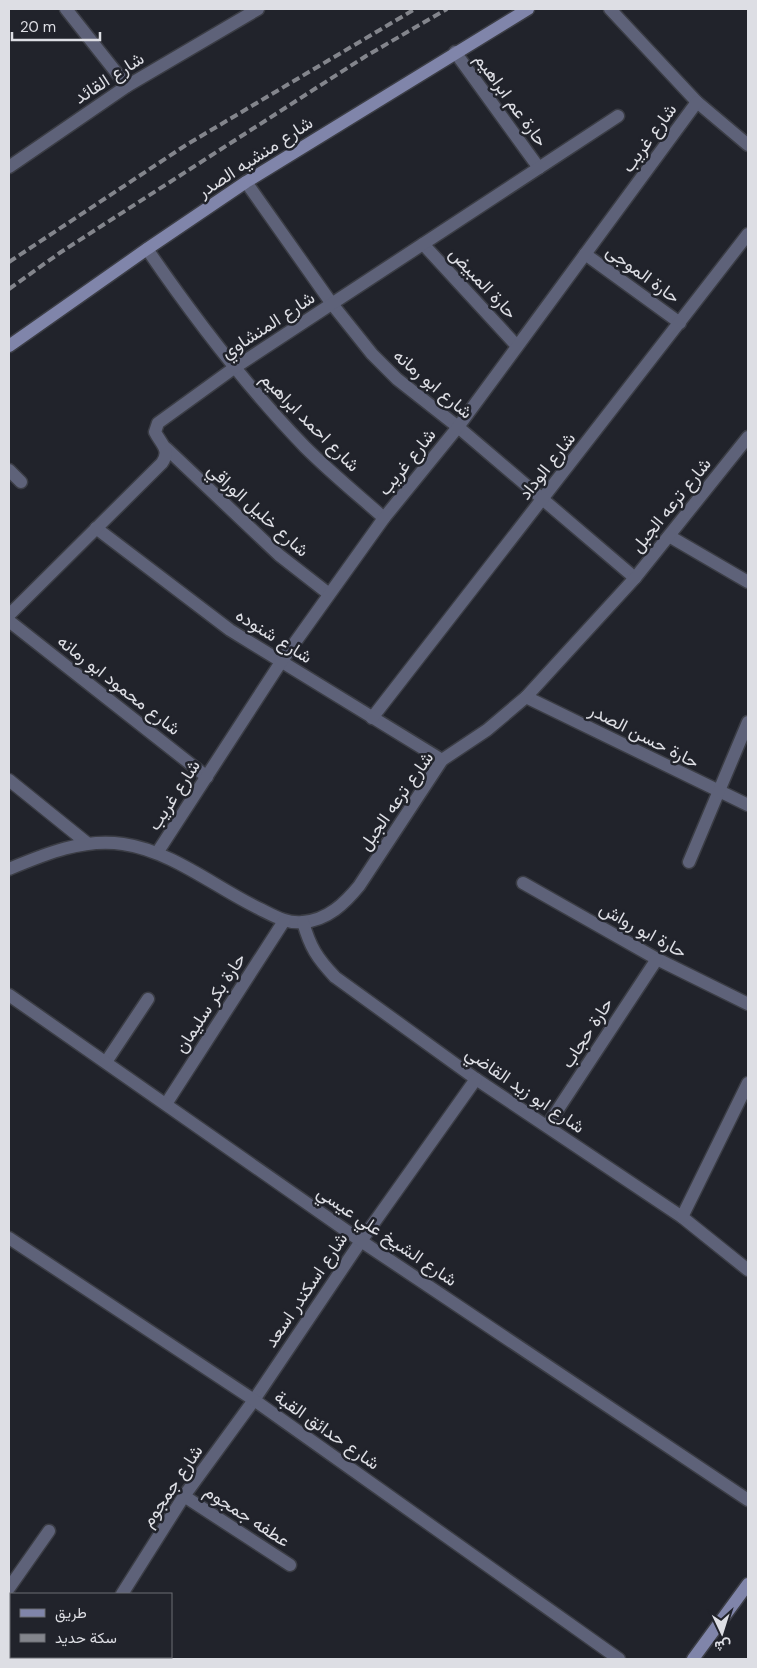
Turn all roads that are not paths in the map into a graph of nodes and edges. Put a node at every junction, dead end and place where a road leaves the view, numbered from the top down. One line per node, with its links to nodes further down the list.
1 (66, 9): 6 (street)
2 (258, 9): 6 (street, شارع القائد)
3 (528, 9): 5 (main road, شارع منشيه الصدر)
4 (610, 9): 7 (street)
5 (455, 52): 11 (street, حارة عم ابراهيم); 12 (main road, شارع منشيه الصدر)
6 (127, 86): 10 (street, شارع القائد)
7 (697, 102): 9 (street); 16 (street, شارع غريب)
8 (618, 116): 11 (street, شارع المنشاوي)
9 (748, 145)
10 (9, 167)
11 (539, 168): 14 (street, شارع المنشاوي)
12 (246, 182): 15 (main road, شارع منشيه الصدر); 17 (street, شارع ابو رمانه)
13 (748, 234): 18 (street, شارع الوداد)
14 (423, 244): 17 (street, شارع المنشاوي); 20 (street, حارة المبيض)
15 (147, 249): 19 (main road, شارع منشيه الصدر); 21 (street, شارع احمد ابراهيم)
16 (585, 254): 18 (street, حارة الموجى); 20 (street, شارع غريب)
17 (332, 304): 21 (street, شارع المنشاوي); 22 (street, شارع ابو رمانه)
18 (680, 323): 27 (street, شارع الوداد)
19 (9, 346)
20 (517, 346): 22 (street, شارع غريب)
21 (234, 368): 24 (street, شارع المنشاوي); 28 (street, شارع احمد ابراهيم)
22 (458, 427): 27 (street, شارع ابو رمانه); 28 (street, شارع غريب)
23 (748, 437): 30 (street, شارع ترعه الجبل)
24 (166, 448): 29 (street); 33 (street, شارع خليل الوراقي)
25 (9, 470): 26 (street)
26 (21, 482)
27 (543, 500): 31 (street, شارع ابو رمانه); 38 (street, شارع الوداد)
28 (384, 518): 33 (street, شارع غريب)
29 (96, 528): 34 (street); 36 (street, شارع شنوده)
30 (669, 536): 31 (street, شارع ترعه الجبل); 32 (street)
31 (635, 578): 37 (street, شارع ترعه الجبل)
32 (748, 582)
33 (329, 594): 36 (street, شارع غريب)
34 (9, 615)
35 (9, 621): 41 (street, شارع محمود ابو رمانه)
36 (281, 662): 38 (street, شارع شنوده); 41 (street, شارع غريب)
37 (526, 697): 40 (street, شارع ترعه الجبل); 43 (street, حارة حسن الصدر)
38 (372, 718): 40 (street, شارع شنوده)
39 (748, 722): 43 (street)
40 (442, 760): 51 (street, شارع ترعه الجبل)
41 (207, 777): 46 (street, شارع غريب)
42 (9, 780): 45 (street)
43 (717, 792): 44 (street, حارة حسن الصدر); 47 (street)
44 (748, 805)
45 (87, 843): 46 (street, شارع ترعه الجبل); 48 (street, شارع ترعه الجبل)
46 (157, 853): 50 (street, شارع ترعه الجبل)
47 (689, 862)
48 (9, 869)
49 (523, 883): 52 (street, حارة ابو رواش)
50 (284, 921): 51 (street, شارع ترعه الجبل); 59 (street, حارة بكر سليمان)
51 (304, 922): 57 (street, شارع ابو زيد القاضي)
52 (657, 959): 55 (street, حارة ابو رواش); 60 (street, حارة حجاب)
53 (9, 995): 56 (street, شارع الشيخ علي عيسي)
54 (148, 999): 56 (street)
55 (748, 1004)
56 (106, 1062): 59 (street, شارع الشيخ علي عيسي)
57 (476, 1078): 60 (street, شارع ابو زيد القاضي); 63 (street, شارع اسكندر اسعد)
58 (748, 1083): 61 (street)
59 (166, 1104): 63 (street, شارع الشيخ علي عيسي)
60 (547, 1126): 61 (street, شارع ابو زيد القاضي)
61 (682, 1217): 64 (street, شارع ابو زيد القاضي)
62 (9, 1238): 65 (street, شارع حدائق القبة)
63 (361, 1241): 65 (street, شارع اسكندر اسعد); 67 (street, شارع الشيخ علي عيسي)
64 (748, 1270)
65 (254, 1400): 66 (street, شارع جمجوم); 73 (street, شارع حدائق القبة)
66 (184, 1496): 69 (street, عطفه جمجوم); 72 (street, شارع جمجوم)
67 (748, 1500)
68 (49, 1531): 71 (street)
69 (290, 1565)
70 (748, 1584): 74 (main road)
71 (9, 1588)
72 (123, 1593)
73 (619, 1659)
74 (693, 1659)

